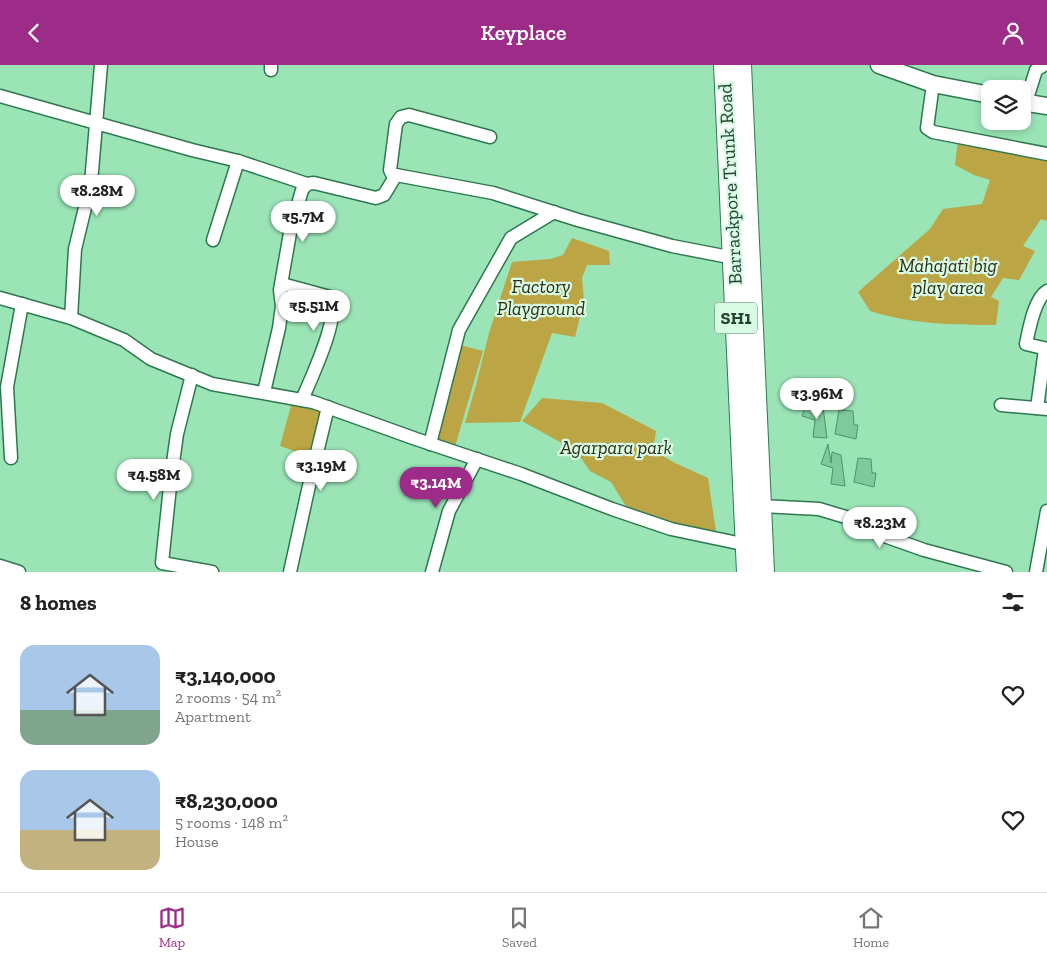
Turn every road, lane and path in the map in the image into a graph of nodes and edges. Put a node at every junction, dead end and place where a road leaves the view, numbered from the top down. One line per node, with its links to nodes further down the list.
1 (101, 65): 12 (street)
2 (724, 65): 20 (main road, Barrackpore Trunk Road / SH1)
3 (741, 65): 36 (main road, Barrackpore Trunk Road / SH1)
4 (880, 65): 7 (street)
5 (1044, 65): 6 (street)
6 (1031, 83)
7 (933, 84): 8 (street); 14 (street)
8 (981, 93)
9 (0, 96): 12 (street)
10 (1031, 103): 11 (street)
11 (1047, 106)
12 (97, 122): 15 (street); 25 (street)
13 (490, 137): 16 (street)
14 (1047, 154)
15 (238, 161): 17 (street); 19 (street)
16 (396, 175): 17 (street); 18 (street)
17 (307, 184): 21 (street)
18 (554, 213): 20 (street); 33 (street)
19 (214, 240)
20 (734, 258): 38 (main road, Barrackpore Trunk Road / SH1)
21 (282, 284): 28 (street); 29 (street)
22 (1047, 291): 26 (street)
23 (0, 298): 24 (street)
24 (22, 304): 25 (street); 34 (street)
25 (72, 318): 27 (street)
26 (1046, 349): 32 (street)
27 (192, 375): 28 (street); 41 (street)
28 (264, 392): 29 (street)
29 (302, 399): 31 (street)
30 (1001, 405): 32 (street)
31 (328, 407): 33 (street); 42 (street)
32 (1042, 409)
33 (430, 444): 35 (street)
34 (11, 458)
35 (477, 459): 38 (street); 43 (street)
36 (761, 506): 38 (main road, Barrackpore Trunk Road / SH1); 46 (street)
37 (1047, 511): 47 (street)
38 (754, 546): 44 (main road, Barrackpore Trunk Road / SH1); 45 (main road, Barrackpore Trunk Road / SH1)
39 (0, 566): 40 (street)
40 (19, 572)
41 (212, 572)
42 (290, 572)
43 (432, 572)
44 (747, 572)
45 (764, 572)
46 (1006, 572)
47 (1036, 572)

